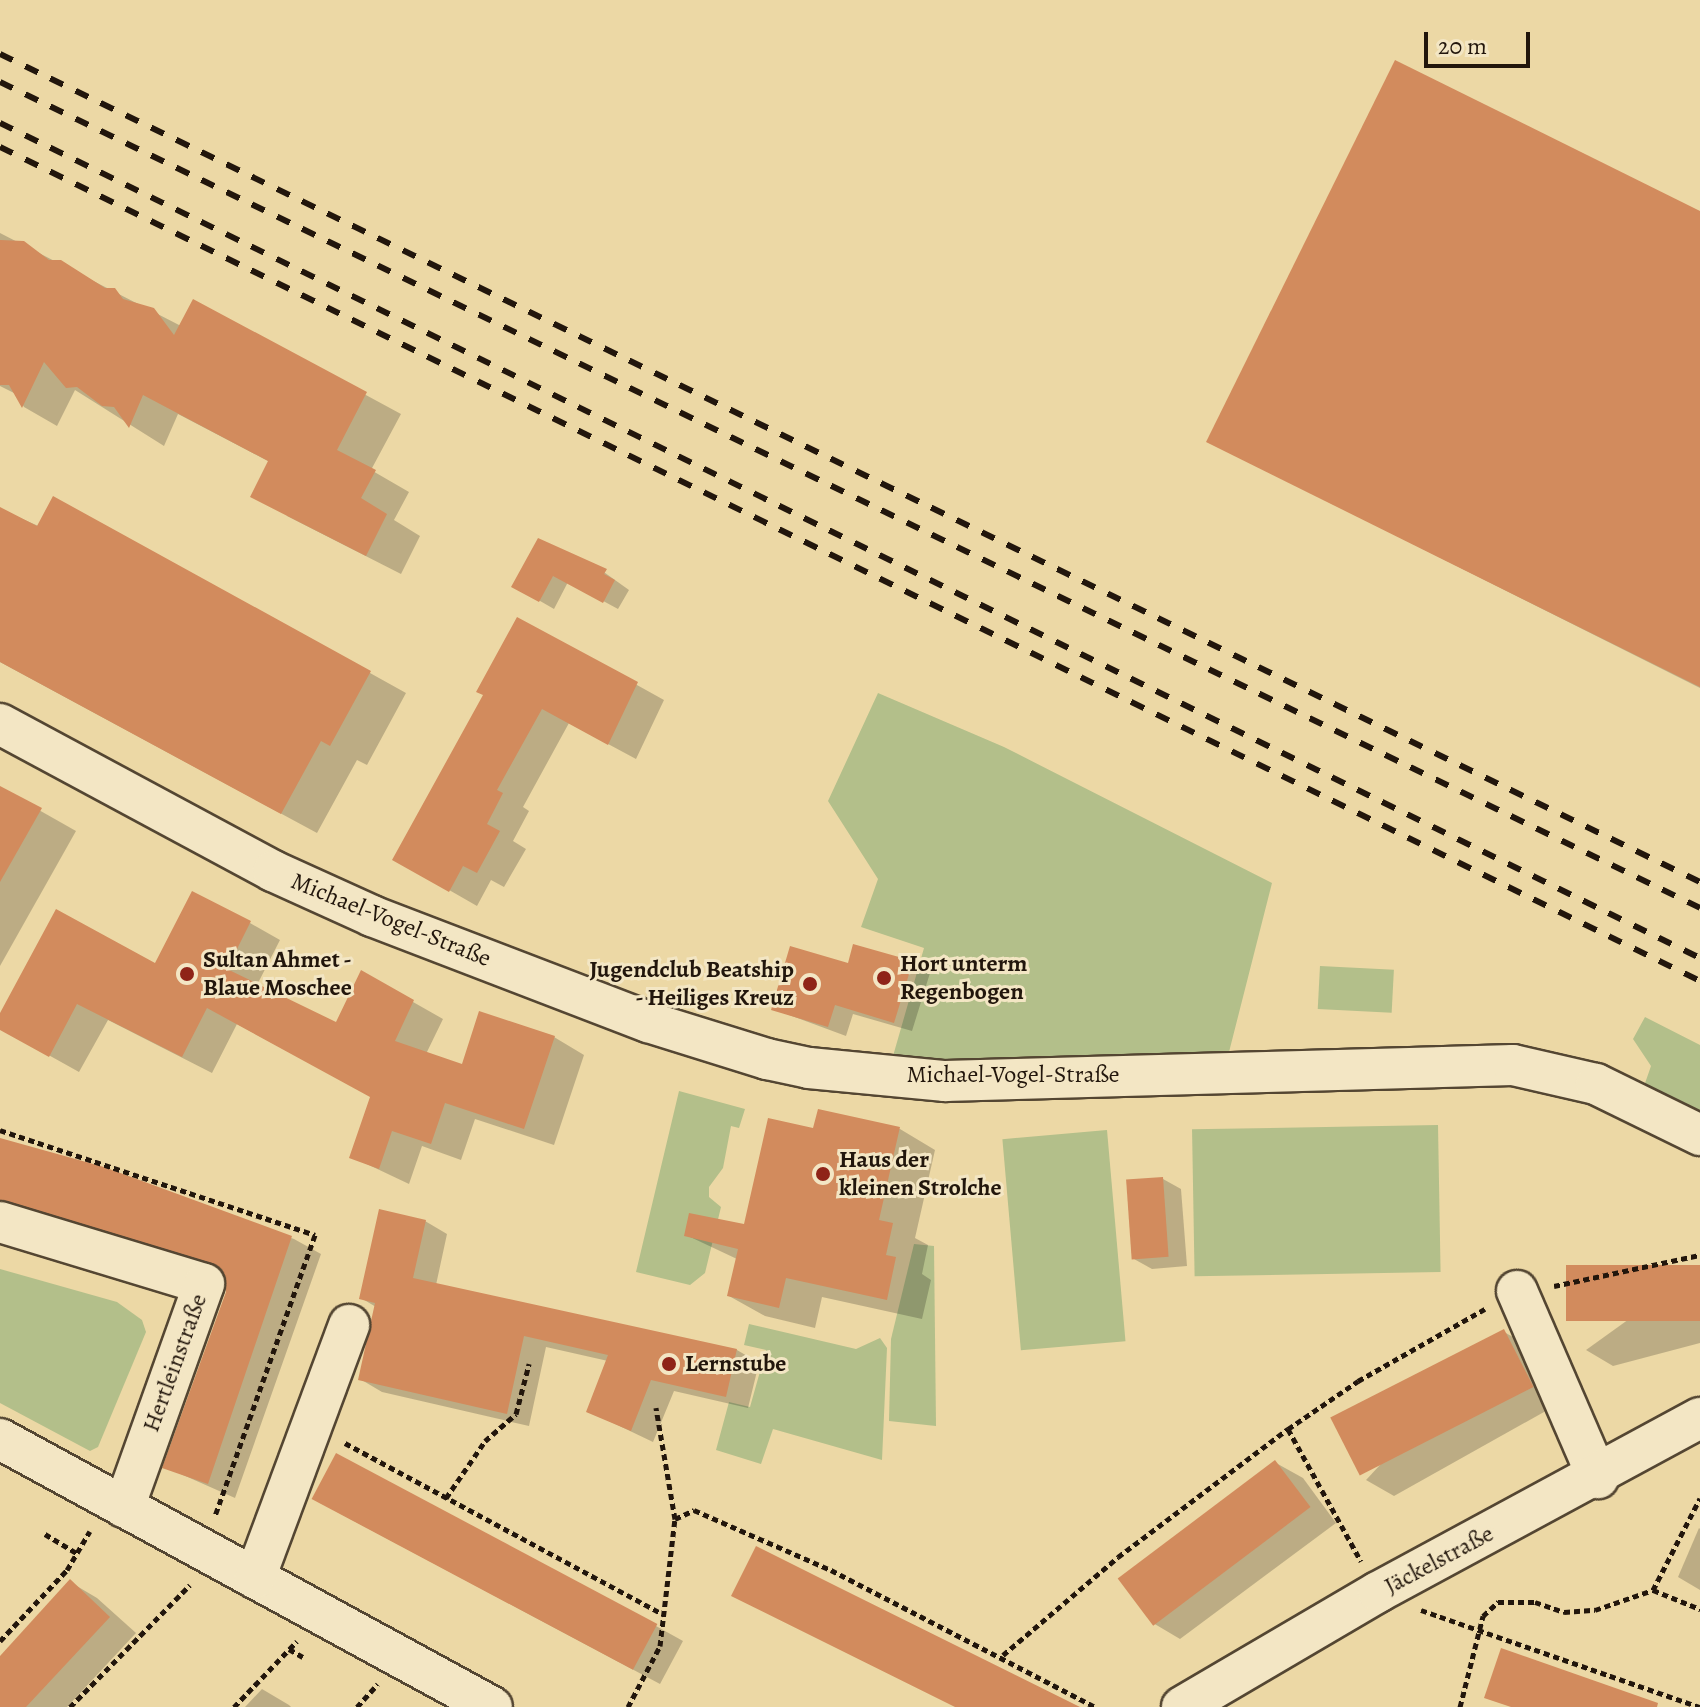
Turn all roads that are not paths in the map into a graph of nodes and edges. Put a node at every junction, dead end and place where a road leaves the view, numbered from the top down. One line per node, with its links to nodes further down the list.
1 (0, 724): 2 (street, Michael-Vogel-Straße)
2 (1700, 1135)
3 (0, 1222): 9 (street, Hertleinstraße)
4 (1517, 1291): 8 (street)
5 (349, 1325): 10 (street)
6 (1700, 1418): 8 (street, Jäckelstraße)
7 (0, 1439): 9 (street)
8 (1598, 1478): 12 (street, Jäckelstraße)
9 (116, 1503): 10 (street)
10 (255, 1578): 11 (street)
11 (492, 1707)
12 (1182, 1707)

